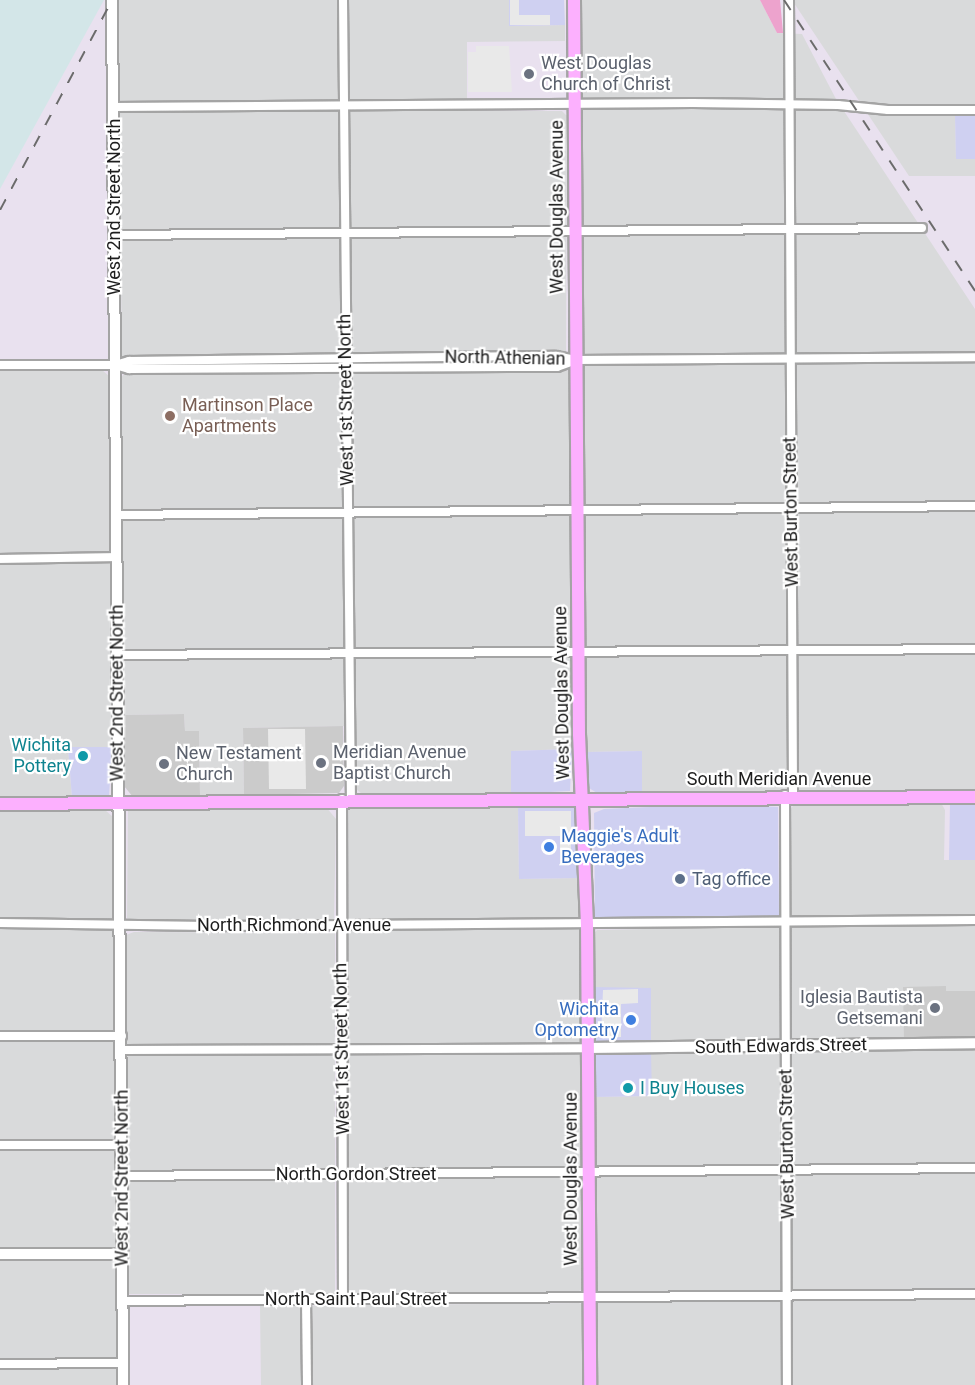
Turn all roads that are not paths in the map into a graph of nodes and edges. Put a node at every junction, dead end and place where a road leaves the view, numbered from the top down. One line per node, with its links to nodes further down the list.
1 (112, 0): 8 (street, West 2nd Street North)
2 (343, 0): 7 (street, West 1st Street North)
3 (574, 0): 6 (main road, West Douglas Avenue)
4 (789, 0): 5 (street, West Burton Street)
5 (789, 103): 6 (street); 9 (street); 12 (street, West Burton Street)
6 (574, 104): 7 (street); 11 (main road, West Douglas Avenue)
7 (344, 106): 8 (street); 13 (street, West 1st Street North)
8 (114, 107): 14 (street, West 2nd Street North)
9 (975, 110)
10 (922, 228): 12 (street)
11 (575, 229): 12 (street); 13 (street); 18 (main road, West Douglas Avenue)
12 (789, 229): 17 (street, West Burton Street)
13 (345, 232): 14 (street); 16 (street, West 1st Street North)
14 (114, 234): 20 (street, West 2nd Street North)
15 (975, 357): 17 (street)
16 (345, 358): 18 (street, North Athenian); 20 (street, North Athenian); 21 (street, West 1st Street North)
17 (790, 359): 18 (street); 23 (street, West Burton Street)
18 (576, 360): 21 (street, North Athenian); 24 (main road, West Douglas Avenue)
19 (0, 365): 20 (street)
20 (115, 365): 21 (street, North Athenian); 26 (street, West 2nd Street North)
21 (345, 369): 25 (street, West 1st Street North)
22 (975, 506): 23 (street)
23 (791, 507): 24 (street); 30 (street, West Burton Street)
24 (577, 508): 25 (street); 31 (main road, West Douglas Avenue)
25 (347, 510): 26 (street); 33 (street, West 1st Street North)
26 (116, 515): 27 (street, West 2nd Street North)
27 (116, 557): 28 (street); 32 (street, West 2nd Street North)
28 (0, 559)
29 (975, 650): 30 (street)
30 (793, 651): 31 (street); 34 (street, West Burton Street)
31 (578, 654): 33 (street); 36 (main road, West Douglas Avenue)
32 (117, 655): 33 (street); 38 (street, West 2nd Street North)
33 (349, 655): 37 (street, West 1st Street North)
34 (789, 795): 35 (main road, South Meridian Avenue); 36 (main road, South Meridian Avenue); 41 (street, West Burton Street)
35 (975, 797)
36 (583, 798): 37 (main road, South Meridian Avenue); 44 (main road, West Douglas Avenue)
37 (346, 799): 38 (main road, South Meridian Avenue); 45 (street, West 1st Street North)
38 (118, 803): 39 (main road, South Meridian Avenue); 43 (street, West 2nd Street North)
39 (0, 804)
40 (975, 920): 41 (street, North Richmond Avenue)
41 (785, 922): 44 (street, North Richmond Avenue); 49 (street, West Burton Street)
42 (0, 923): 43 (street, North Richmond Avenue)
43 (120, 924): 45 (street, North Richmond Avenue); 47 (street, West 2nd Street North)
44 (587, 924): 45 (street, North Richmond Avenue); 50 (main road, West Douglas Avenue)
45 (341, 925): 52 (street, West 1st Street North)
46 (0, 1036): 47 (street)
47 (122, 1036): 51 (street, West 2nd Street North)
48 (975, 1043): 49 (street, South Edwards Street)
49 (785, 1046): 50 (street, South Edwards Street); 56 (street, West Burton Street)
50 (588, 1048): 52 (street); 57 (main road, West Douglas Avenue)
51 (122, 1050): 52 (street); 54 (street, West 2nd Street North)
52 (342, 1050): 58 (street, West 1st Street North)
53 (0, 1145): 54 (street)
54 (122, 1145): 59 (street, West 2nd Street North)
55 (975, 1168): 56 (street, North Gordon Street)
56 (787, 1170): 57 (street, North Gordon Street); 63 (street, West Burton Street)
57 (589, 1172): 58 (street, North Gordon Street); 64 (main road, West Douglas Avenue)
58 (344, 1174): 59 (street, North Gordon Street); 66 (street, West 1st Street North)
59 (122, 1176): 61 (street, West 2nd Street North)
60 (0, 1254): 61 (street)
61 (123, 1254): 67 (street, West 2nd Street North)
62 (975, 1294): 63 (street, North Saint Paul Street)
63 (788, 1295): 64 (street, North Saint Paul Street); 73 (street, West Burton Street)
64 (590, 1298): 66 (street, North Saint Paul Street); 72 (main road, West Douglas Avenue)
65 (306, 1300): 66 (street, North Saint Paul Street); 67 (street, North Saint Paul Street); 71 (street)
66 (343, 1300)
67 (123, 1301): 68 (street, West 2nd Street North)
68 (123, 1363): 69 (street); 70 (street, West 2nd Street North)
69 (0, 1364)
70 (123, 1385)
71 (307, 1385)
72 (590, 1385)
73 (788, 1385)

